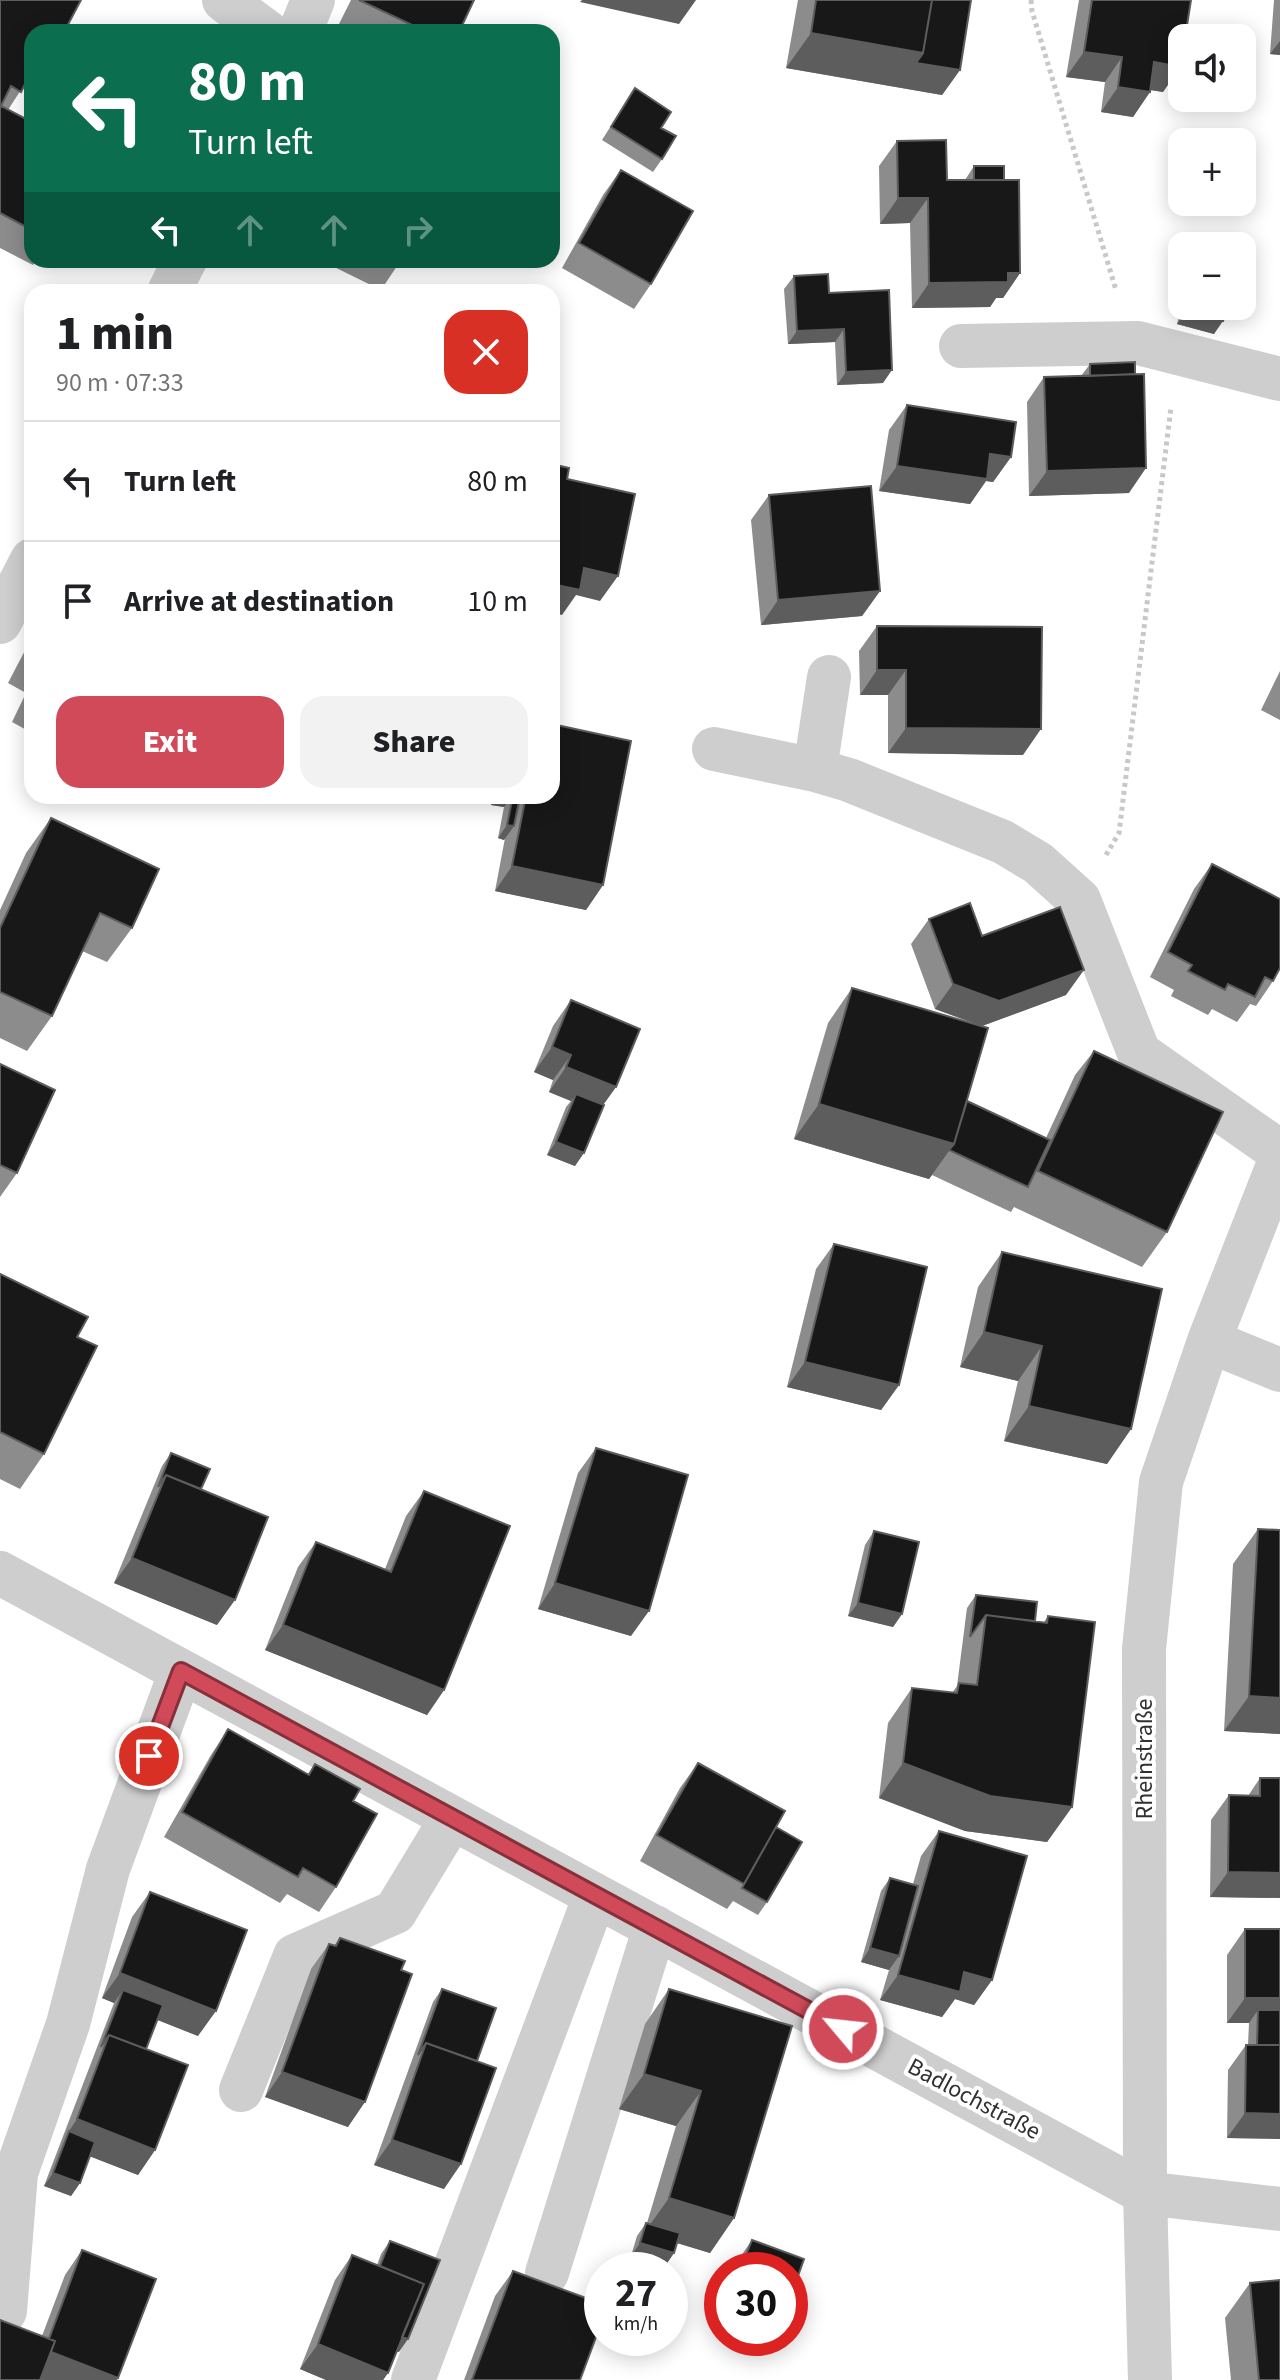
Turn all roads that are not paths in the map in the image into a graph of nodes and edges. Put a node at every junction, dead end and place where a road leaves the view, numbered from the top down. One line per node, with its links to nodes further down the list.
1 (224, 0): 3 (street)
2 (313, 0): 4 (street)
3 (256, 24)
4 (303, 24)
5 (961, 346): 6 (street)
6 (1280, 379)
7 (24, 576): 8 (street)
8 (0, 622)
9 (829, 677): 11 (street)
10 (714, 749): 11 (street)
11 (815, 770): 12 (street)
12 (1280, 1152)
13 (1280, 1160): 14 (street, Rheinstraße)
14 (1209, 1341): 15 (street); 22 (street, Rheinstraße)
15 (1280, 1370)
16 (0, 1573): 17 (street, Badlochstraße)
17 (181, 1671): 18 (street, Badlochstraße); 25 (street)
18 (452, 1818): 19 (street, Badlochstraße); 21 (street)
19 (595, 1896): 20 (street, Badlochstraße); 26 (street)
20 (655, 1927): 22 (street, Badlochstraße); 24 (street)
21 (241, 2090)
22 (1145, 2193): 23 (street); 27 (street, Rheinstraße)
23 (1280, 2209)
24 (547, 2273)
25 (5, 2311)
26 (413, 2380)
27 (1150, 2380)

